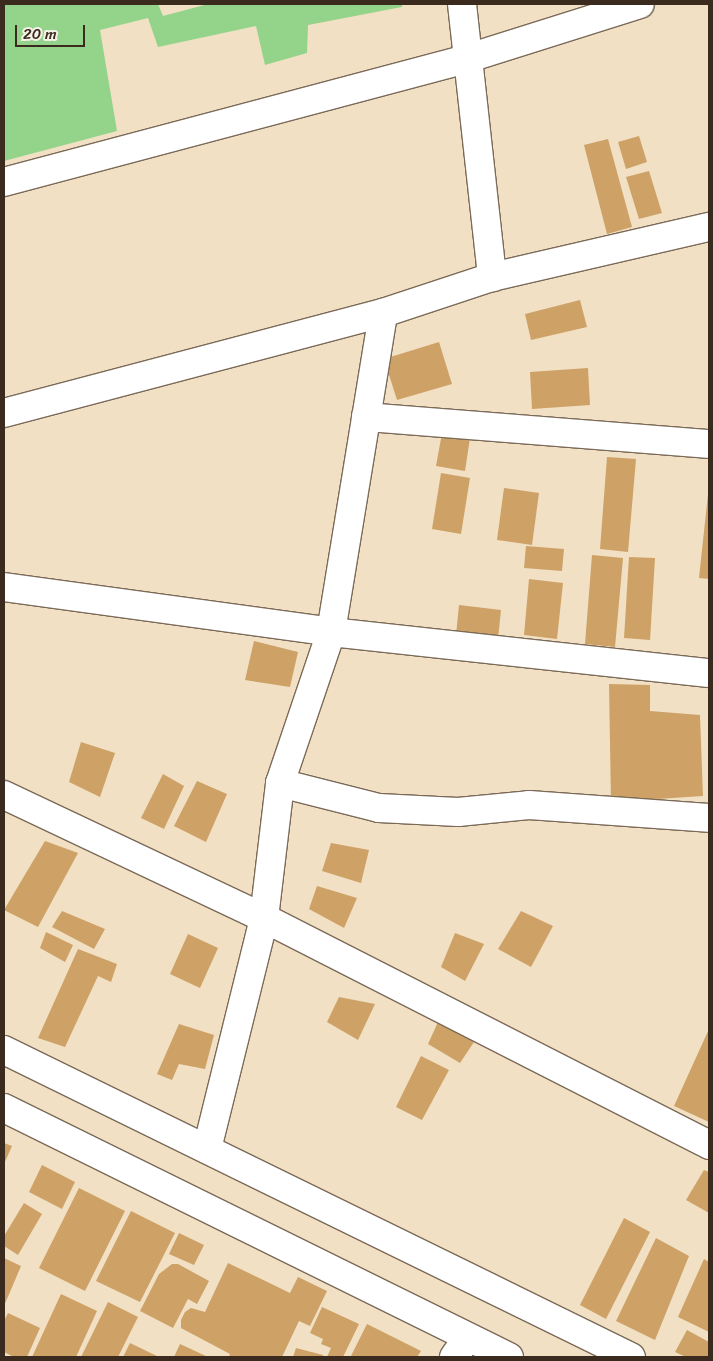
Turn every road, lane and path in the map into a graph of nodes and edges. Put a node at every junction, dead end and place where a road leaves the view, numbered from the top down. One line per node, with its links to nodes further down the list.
1 (462, 4): 3 (main road)
2 (640, 4): 3 (main road)
3 (469, 58): 4 (main road); 6 (main road)
4 (4, 182)
5 (709, 227): 6 (main road)
6 (492, 277): 7 (main road)
7 (383, 312): 8 (main road); 9 (main road)
8 (4, 413)
9 (366, 418): 10 (main road); 12 (main road)
10 (709, 444)
11 (4, 587): 12 (main road)
12 (331, 632): 13 (main road); 14 (main road)
13 (709, 673)
14 (280, 783): 16 (main road); 17 (main road)
15 (4, 795): 17 (main road)
16 (709, 818)
17 (264, 918): 20 (main road); 21 (main road)
18 (4, 1050): 21 (main road)
19 (4, 1108): 22 (main road)
20 (709, 1145)
21 (207, 1149): 24 (main road)
22 (461, 1347): 23 (main road)
23 (509, 1357)
24 (631, 1357)

